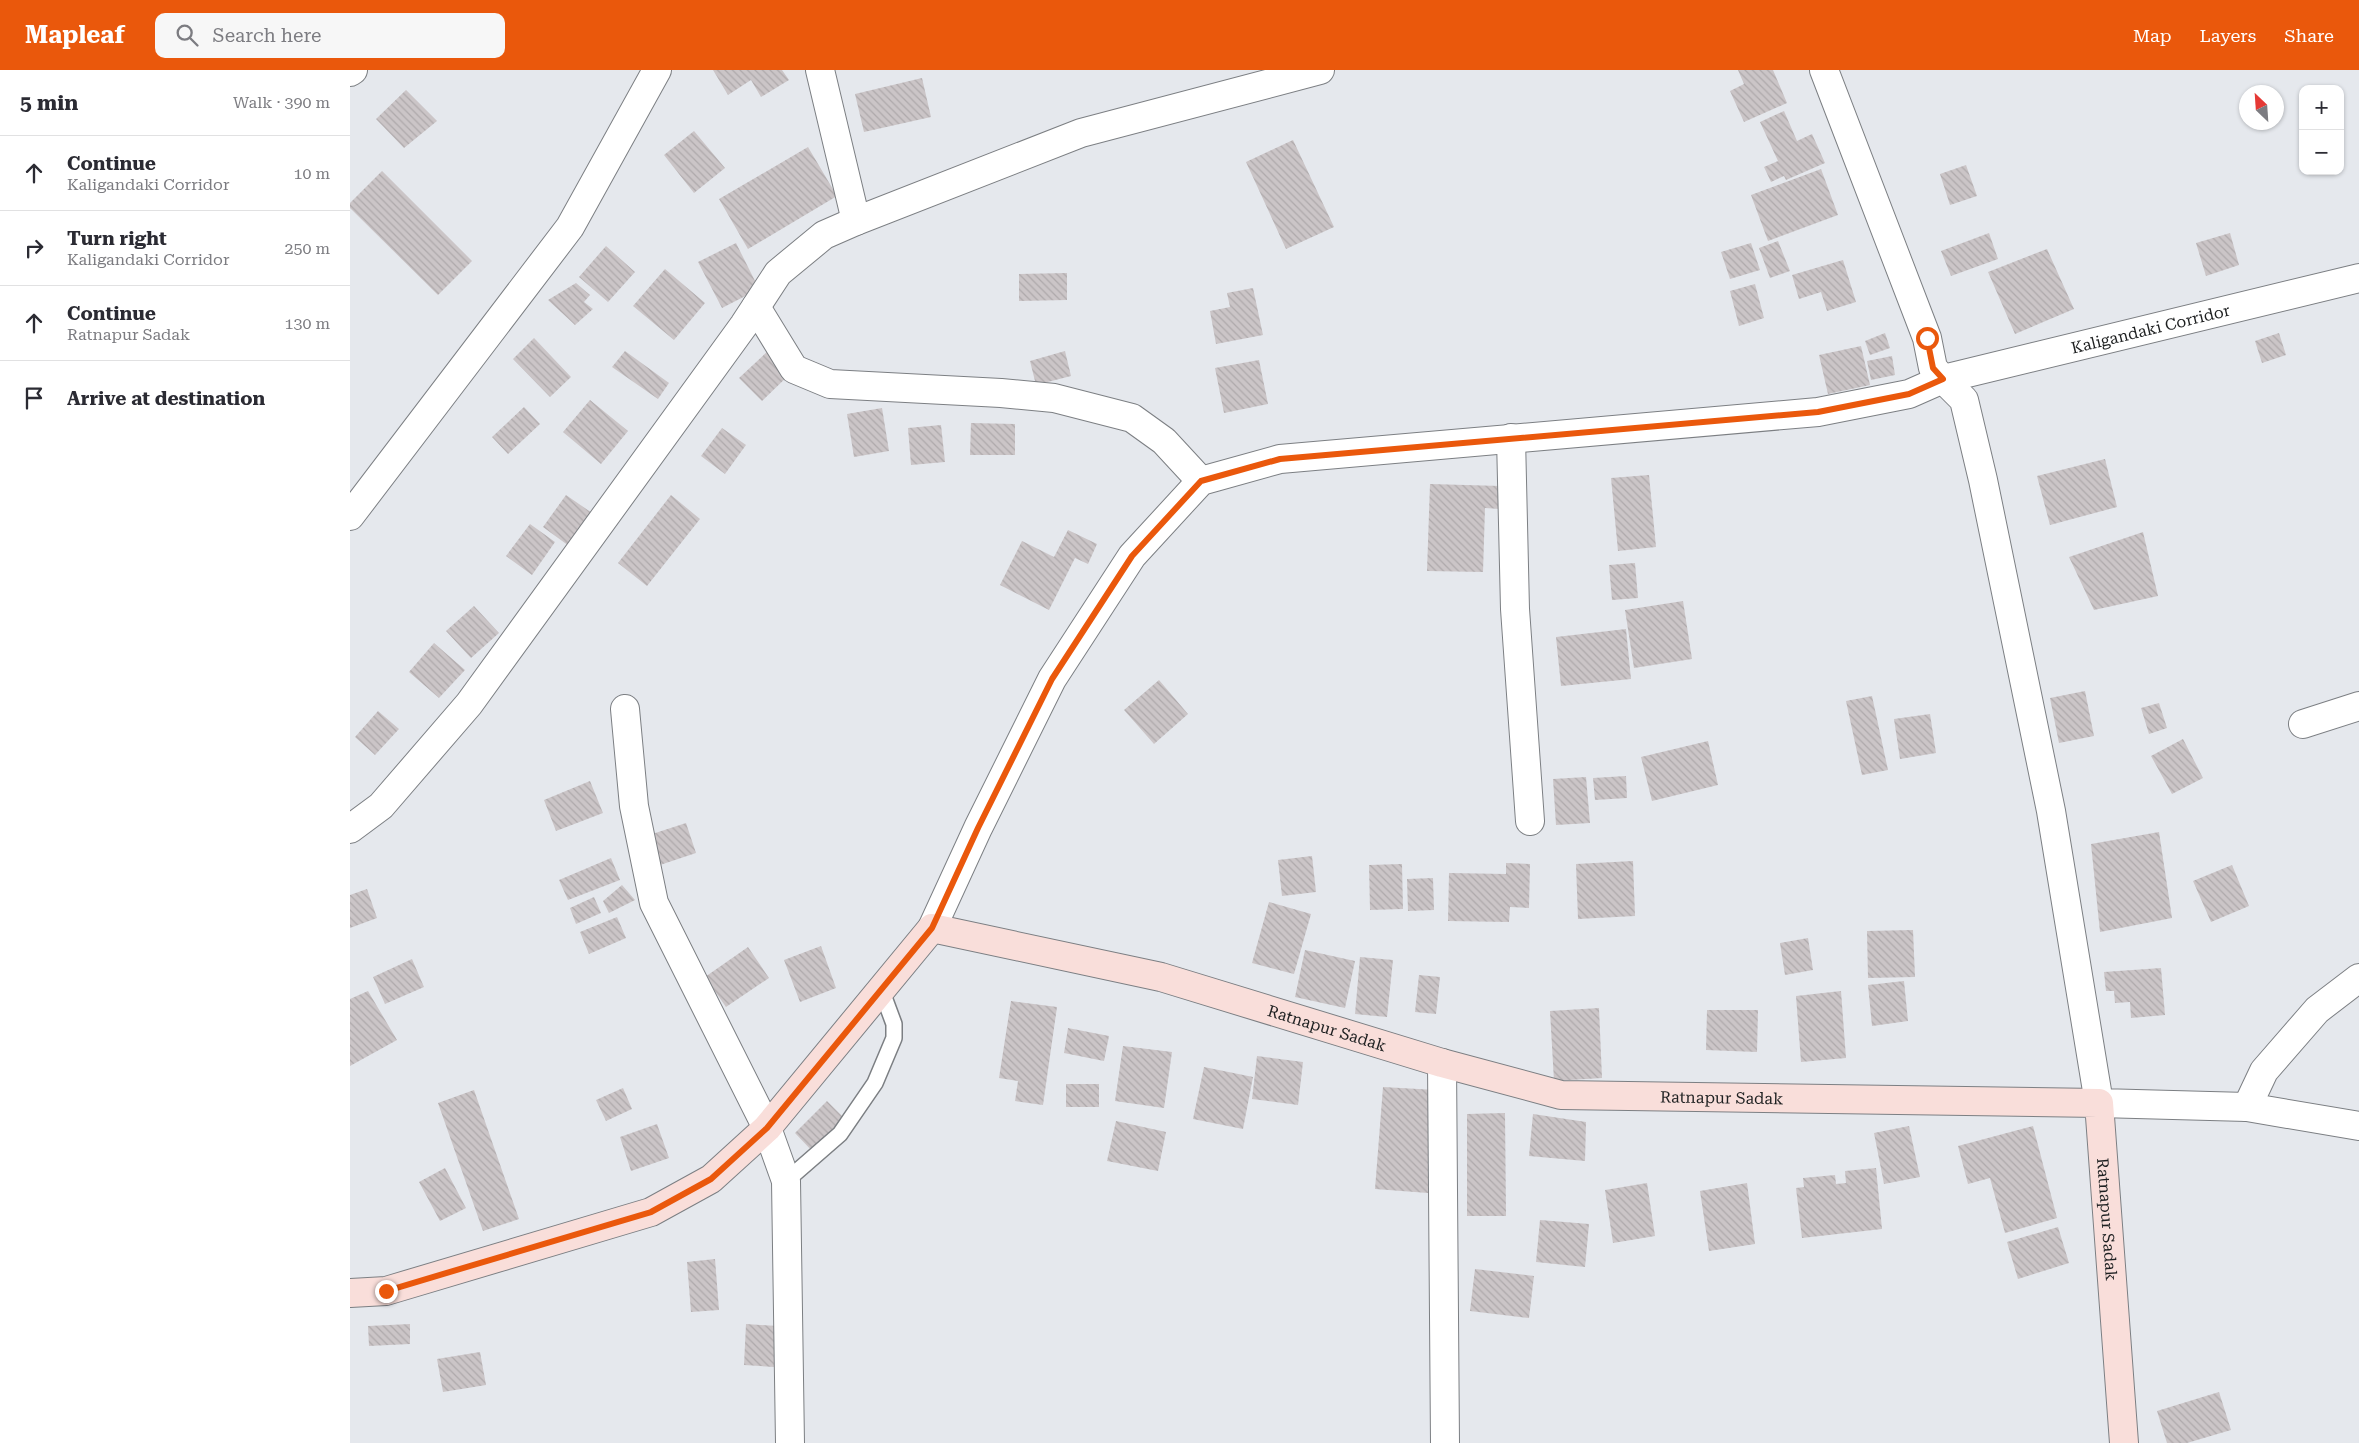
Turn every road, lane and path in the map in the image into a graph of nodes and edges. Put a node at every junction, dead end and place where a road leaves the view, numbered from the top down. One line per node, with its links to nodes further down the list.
1 (657, 70): 11 (street)
2 (820, 70): 5 (street)
3 (1320, 70): 5 (street)
4 (1824, 70): 8 (street)
5 (856, 221): 7 (street)
6 (2359, 278): 8 (street, Kaligandaki Corridor)
7 (756, 306): 10 (street); 16 (street)
8 (1943, 379): 9 (street, Kaligandaki Corridor); 21 (street)
9 (1511, 438): 10 (street, Kaligandaki Corridor); 15 (street)
10 (1201, 481): 17 (street)
11 (350, 516)
12 (2359, 706): 14 (street)
13 (625, 709): 24 (street)
14 (2304, 724)
15 (1530, 821)
16 (350, 829)
17 (932, 928): 19 (main road); 20 (main road, Ratnapur Sadak)
18 (2359, 978): 22 (street)
19 (881, 989): 24 (main road); 25 (lane)
20 (1442, 1063): 21 (main road, Ratnapur Sadak); 28 (street)
21 (2099, 1103): 22 (street); 29 (main road, Ratnapur Sadak)
22 (2247, 1107): 23 (street)
23 (2359, 1126)
24 (767, 1128): 25 (street); 26 (main road)
25 (786, 1181): 27 (street)
26 (350, 1293)
27 (790, 1443)
28 (1445, 1443)
29 (2124, 1443)

